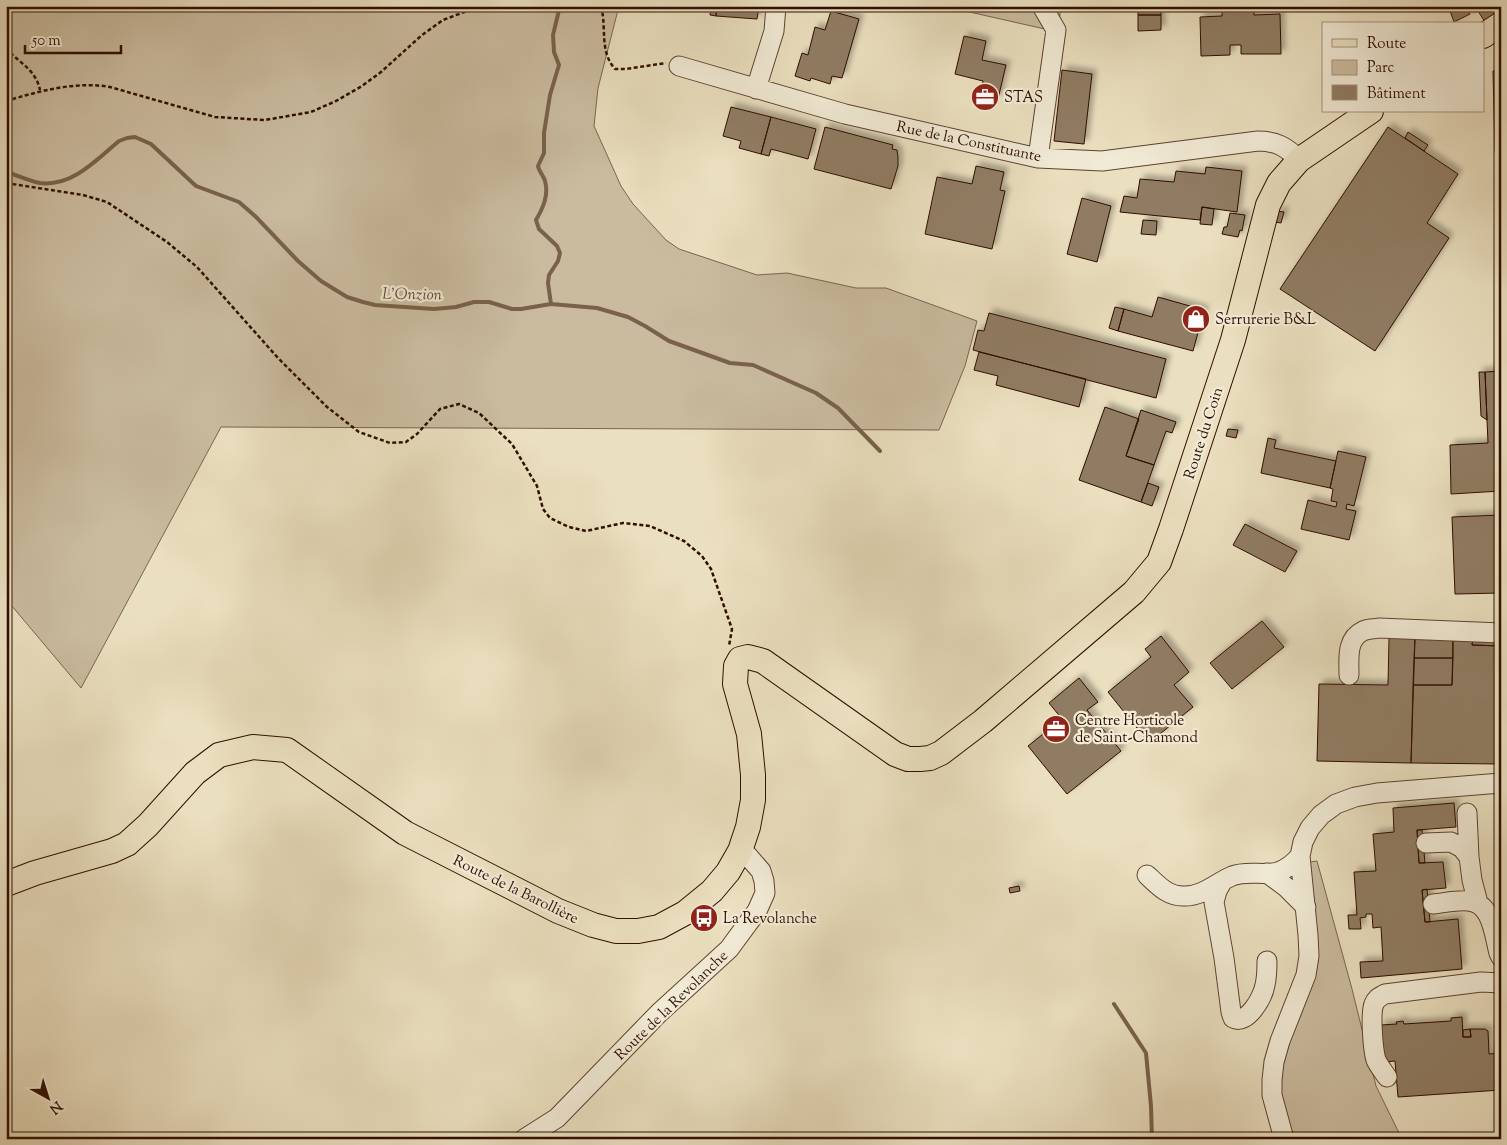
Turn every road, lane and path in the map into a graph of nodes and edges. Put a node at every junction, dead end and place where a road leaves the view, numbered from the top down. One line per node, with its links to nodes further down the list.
1 (482, 6): 10 (path)
2 (601, 6): 8 (path)
3 (776, 6): 9 (street)
4 (1042, 6): 13 (street)
5 (1501, 24): 6 (main road)
6 (1484, 35)
7 (6, 48): 10 (path)
8 (679, 66): 9 (street, Rue de la Constituante)
9 (756, 89): 13 (street, Rue de la Constituante)
10 (40, 91): 11 (path)
11 (6, 101)
12 (1370, 112): 14 (main road, Route du Coin)
13 (1038, 158): 14 (street, Rue de la Constituante)
14 (1299, 160): 17 (main road, Route du Coin)
15 (6, 183): 17 (path)
16 (1501, 633): 18 (street)
17 (736, 666): 22 (main road, Route de la Barollière)
18 (1349, 674)
19 (1501, 783): 23 (street)
20 (1467, 813): 24 (street)
21 (1426, 843): 24 (street)
22 (740, 851): 28 (main road, Route de la Barollière); 36 (street, Route de la Revolanche)
23 (1300, 856): 25 (street); 31 (street)
24 (1469, 857): 29 (street)
25 (1267, 873): 27 (street); 31 (street)
26 (1148, 875): 27 (street)
27 (1222, 882): 33 (street)
28 (6, 884)
29 (1478, 903): 30 (street); 32 (street)
30 (1433, 904)
31 (1306, 907): 37 (street)
32 (1501, 957)
33 (1267, 961)
34 (1501, 983): 35 (street)
35 (1387, 1076)
36 (524, 1139)
37 (1284, 1139)

